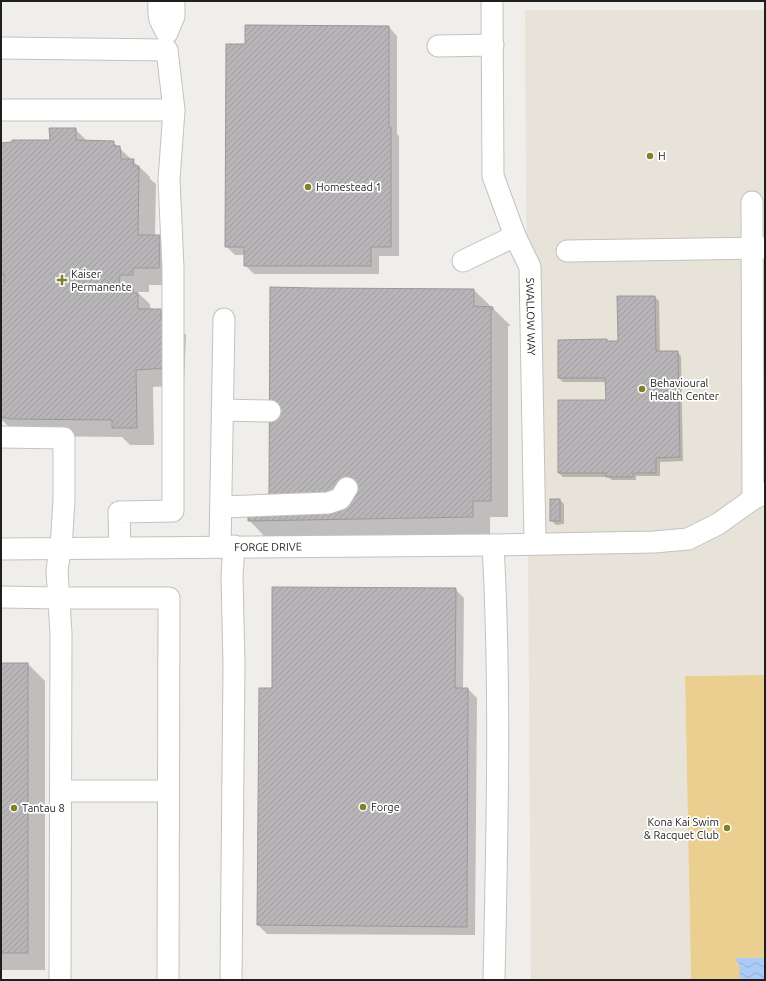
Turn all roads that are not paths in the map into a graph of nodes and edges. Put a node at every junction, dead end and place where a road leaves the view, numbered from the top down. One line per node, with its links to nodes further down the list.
1 (159, 1): 4 (street)
2 (174, 1): 4 (street)
3 (492, 1): 5 (street, SWALLOW WAY)
4 (167, 41): 7 (street); 9 (street)
5 (493, 45): 6 (street); 11 (street, SWALLOW WAY)
6 (438, 46)
7 (1, 48)
8 (1, 110): 9 (street)
9 (174, 110): 25 (street)
10 (752, 202): 12 (street)
11 (515, 236): 14 (street); 22 (street, SWALLOW WAY)
12 (758, 248): 13 (street); 20 (street)
13 (567, 250)
14 (463, 261)
15 (224, 319): 16 (street)
16 (222, 410): 17 (street); 21 (street)
17 (270, 410)
18 (1, 438): 26 (street)
19 (348, 488): 21 (street)
20 (759, 496): 22 (street, FORGE DRIVE)
21 (221, 507): 24 (street)
22 (535, 543): 23 (street, FORGE DRIVE)
23 (493, 545): 24 (street, FORGE DRIVE); 35 (street)
24 (227, 546): 25 (street, FORGE DRIVE); 34 (street)
25 (120, 547): 26 (street, FORGE DRIVE)
26 (61, 548): 27 (street, FORGE DRIVE); 29 (street)
27 (1, 549)
28 (1, 597): 29 (street)
29 (59, 598): 30 (street); 31 (street)
30 (61, 791): 31 (street); 32 (street)
31 (168, 791): 33 (street)
32 (60, 980)
33 (168, 980)
34 (231, 980)
35 (494, 980)

